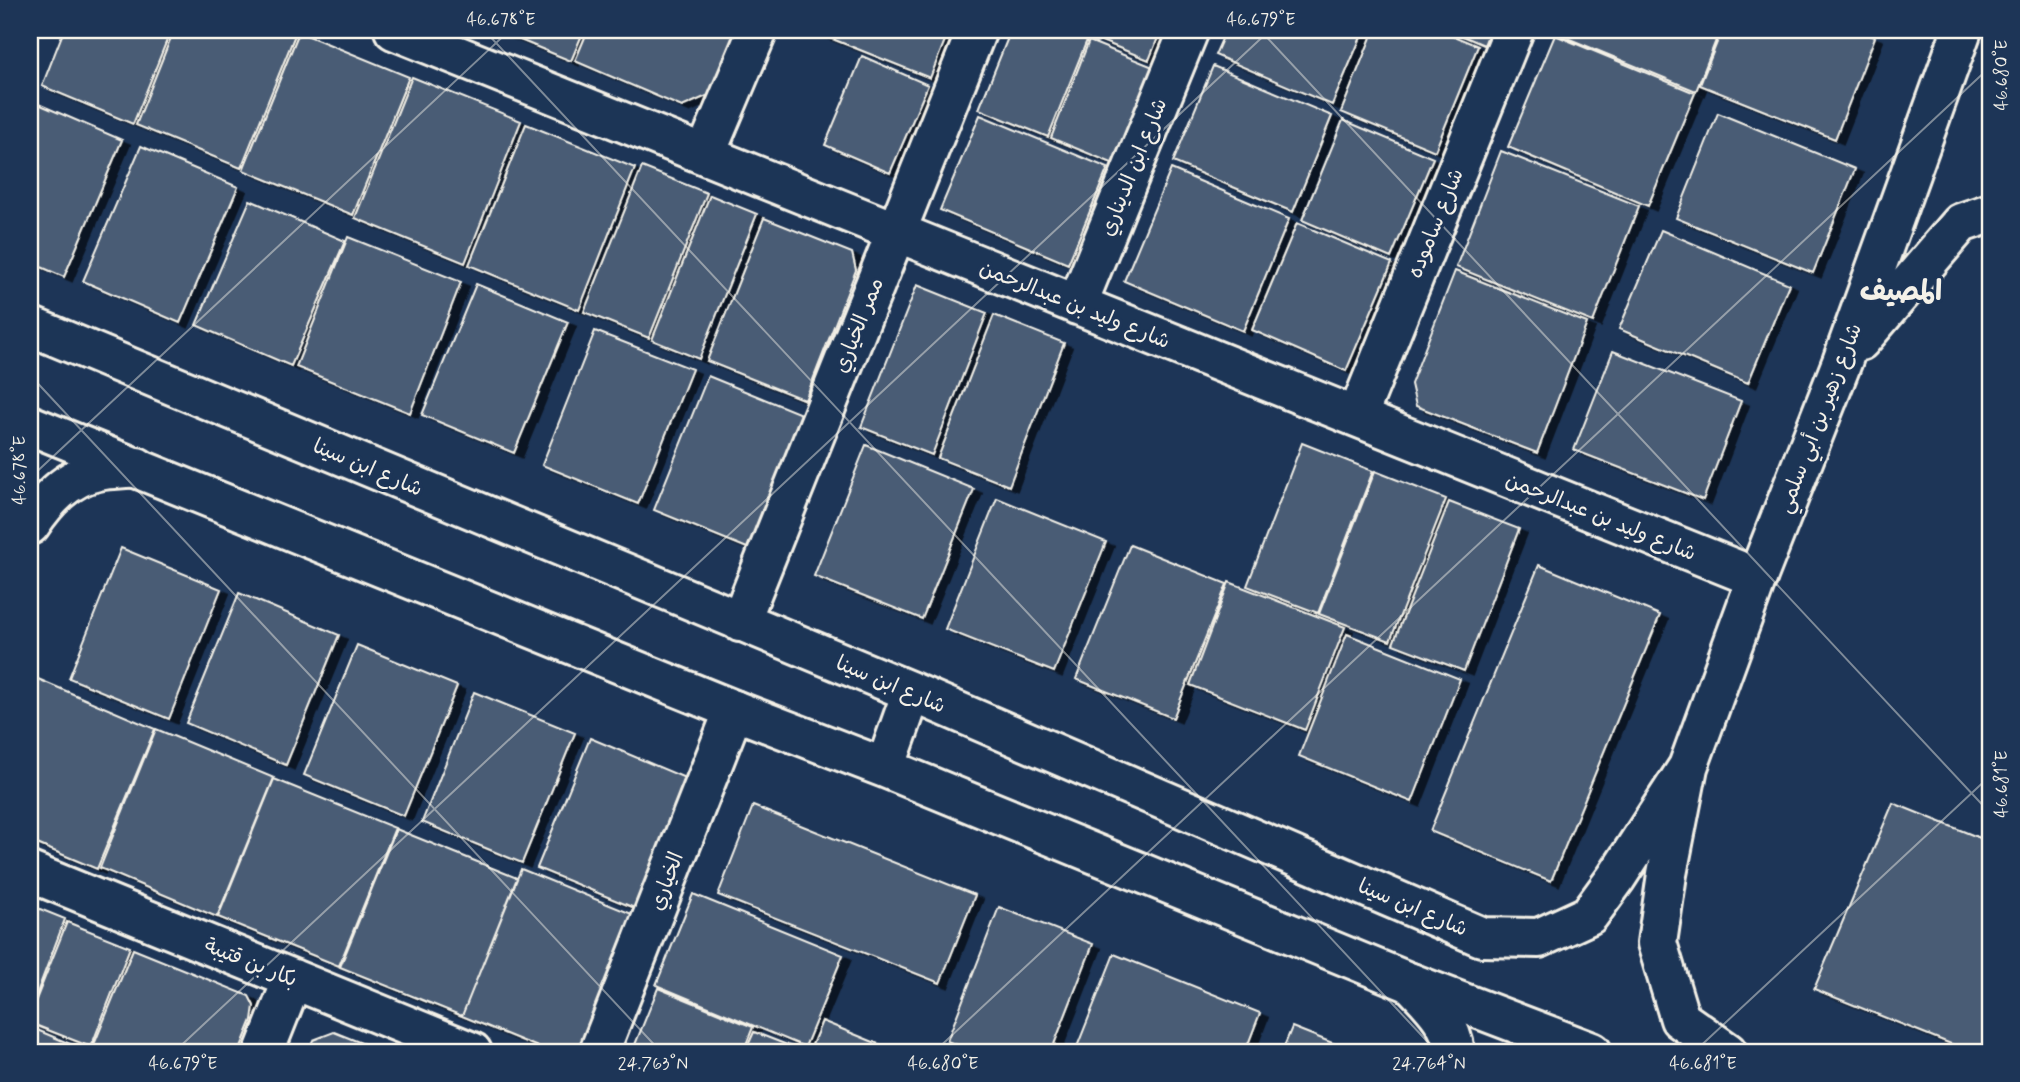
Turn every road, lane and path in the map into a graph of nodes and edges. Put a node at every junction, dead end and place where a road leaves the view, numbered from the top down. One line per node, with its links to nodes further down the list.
1 (394, 30): 7 (street, شارع وليد بن عبدالرحمن)
2 (758, 30): 7 (street)
3 (977, 30): 9 (street, ممر الخياري)
4 (1189, 30): 10 (street, شارع ابن الديناري)
5 (1514, 30): 13 (street, شارع ساموده)
6 (1962, 30): 12 (street, شارع زهير بن أبي سلمي)
7 (705, 155): 9 (street, شارع وليد بن عبدالرحمن)
8 (1990, 213): 12 (street)
9 (895, 231): 10 (street, شارع وليد بن عبدالرحمن); 18 (street, ممر الخياري)
10 (1077, 304): 13 (street, شارع وليد بن عبدالرحمن)
11 (30, 326): 18 (street, شارع ابن سينا)
12 (1842, 362): 17 (street, شارع زهير بن أبي سلمي)
13 (1357, 417): 17 (street, شارع وليد بن عبدالرحمن)
14 (30, 425): 15 (street)
15 (137, 467): 16 (street); 20 (street)
16 (30, 525)
17 (1756, 578): 21 (street, شارع زهير بن أبي سلمي)
18 (740, 622): 19 (street, شارع ابن سينا)
19 (912, 692): 21 (street, شارع ابن سينا); 22 (street)
20 (733, 710): 22 (street); 28 (street, الخياري)
21 (1688, 766): 31 (street)
22 (885, 768): 25 (street)
23 (30, 872): 24 (street, بكار بن قتيبة)
24 (293, 979): 26 (street); 27 (street, بكار بن قتيبة)
25 (1411, 983): 29 (street); 30 (street)
26 (264, 1052)
27 (472, 1052)
28 (599, 1052)
29 (1455, 1052)
30 (1592, 1052)
31 (1727, 1052)

